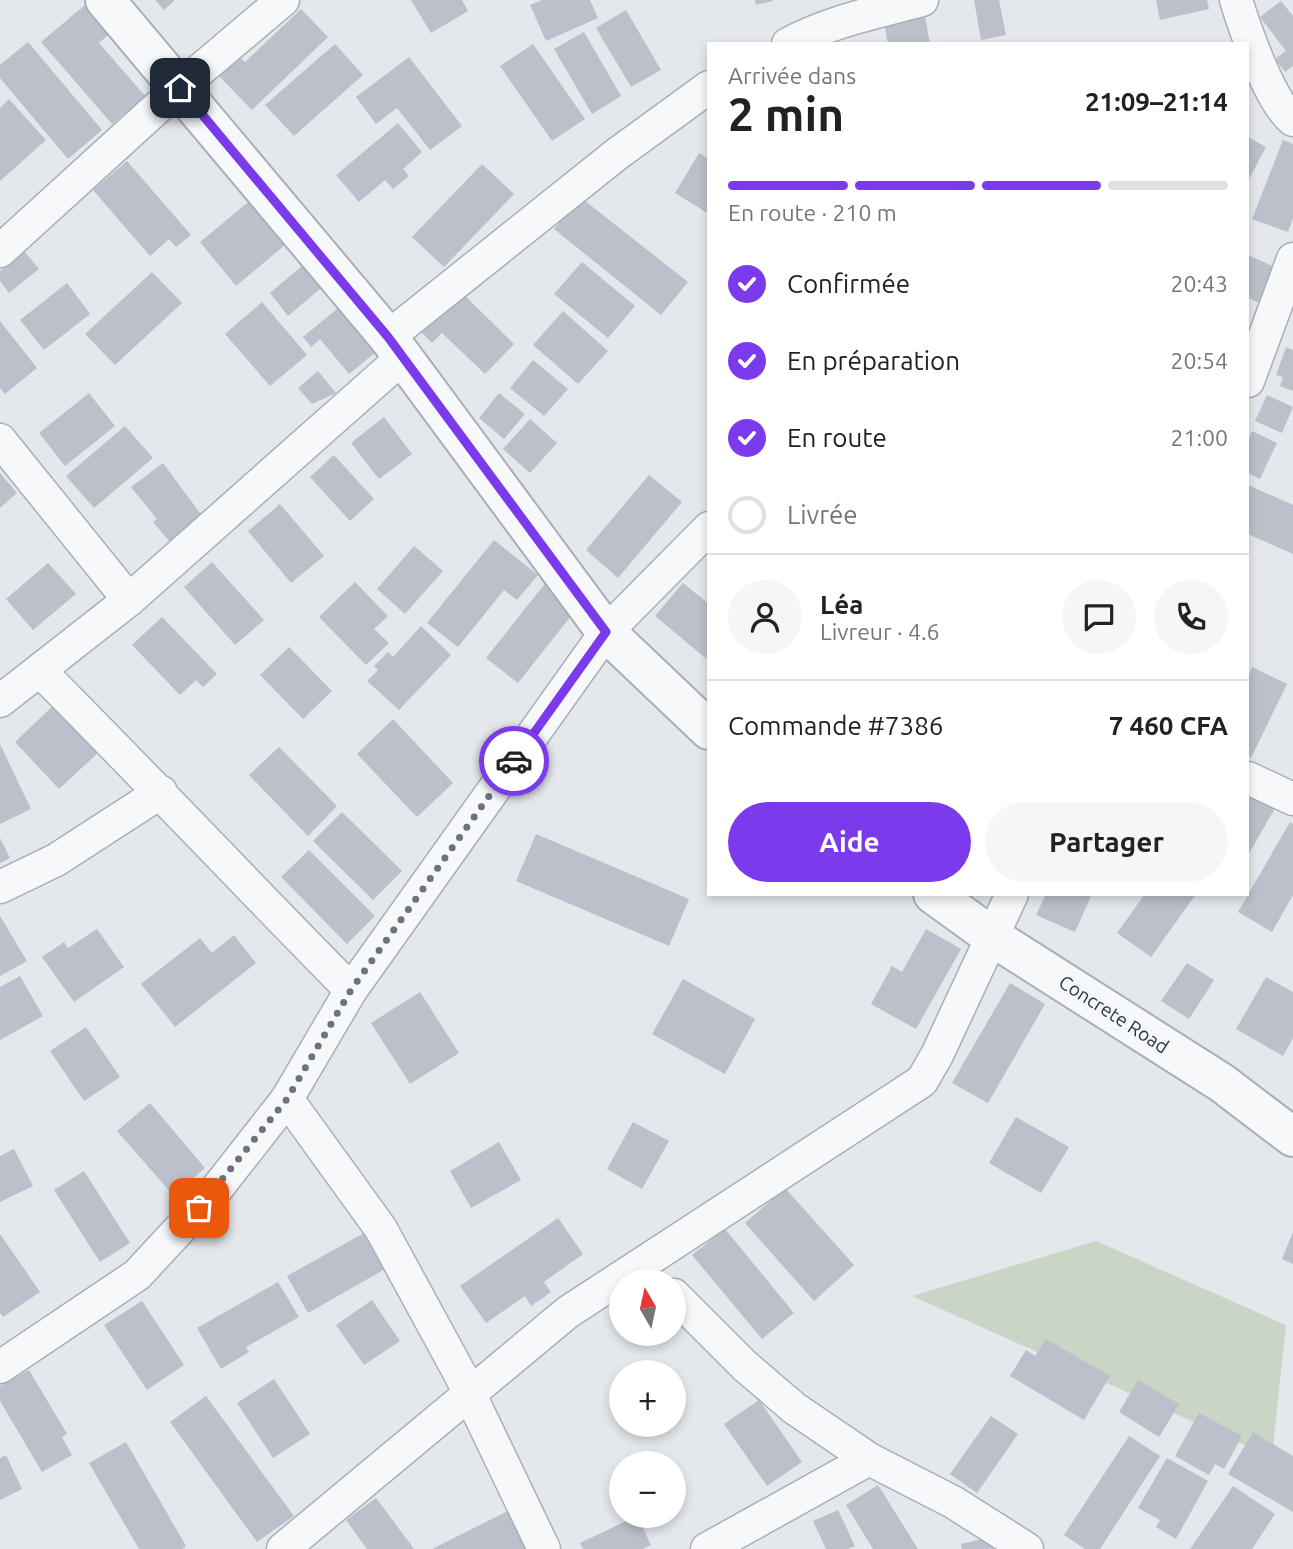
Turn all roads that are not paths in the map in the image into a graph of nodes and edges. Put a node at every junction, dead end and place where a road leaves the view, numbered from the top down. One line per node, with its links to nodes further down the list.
1 (105, 0): 7 (street)
2 (283, 0): 7 (street)
3 (922, 0): 5 (street)
4 (1236, 0): 9 (street)
5 (860, 31): 6 (street)
6 (792, 42)
7 (180, 88): 10 (street); 12 (street)
8 (707, 88): 12 (street)
9 (1293, 120)
10 (0, 251)
11 (1293, 259): 13 (street)
12 (395, 347): 16 (street); 17 (street)
13 (1249, 378)
14 (0, 440): 16 (street)
15 (707, 530): 17 (street)
16 (129, 600): 18 (street)
17 (606, 632): 20 (street); 28 (street)
18 (40, 671): 19 (street); 22 (street)
19 (0, 701)
20 (707, 728)
21 (1249, 778): 23 (street)
22 (161, 792): 24 (street); 28 (street)
23 (1293, 799)
24 (0, 887)
25 (936, 896): 27 (street, Concrete Road)
26 (1011, 896): 27 (street)
27 (991, 936): 30 (street, Concrete Road); 31 (street)
28 (351, 990): 29 (street)
29 (287, 1099): 34 (street); 35 (street)
30 (1293, 1137)
31 (658, 1269)
32 (609, 1293): 35 (street)
33 (686, 1306): 36 (street)
34 (0, 1367)
35 (470, 1393): 37 (street); 38 (street)
36 (869, 1459): 39 (street); 40 (street)
37 (283, 1549)
38 (544, 1549)
39 (707, 1549)
40 (1027, 1549)

